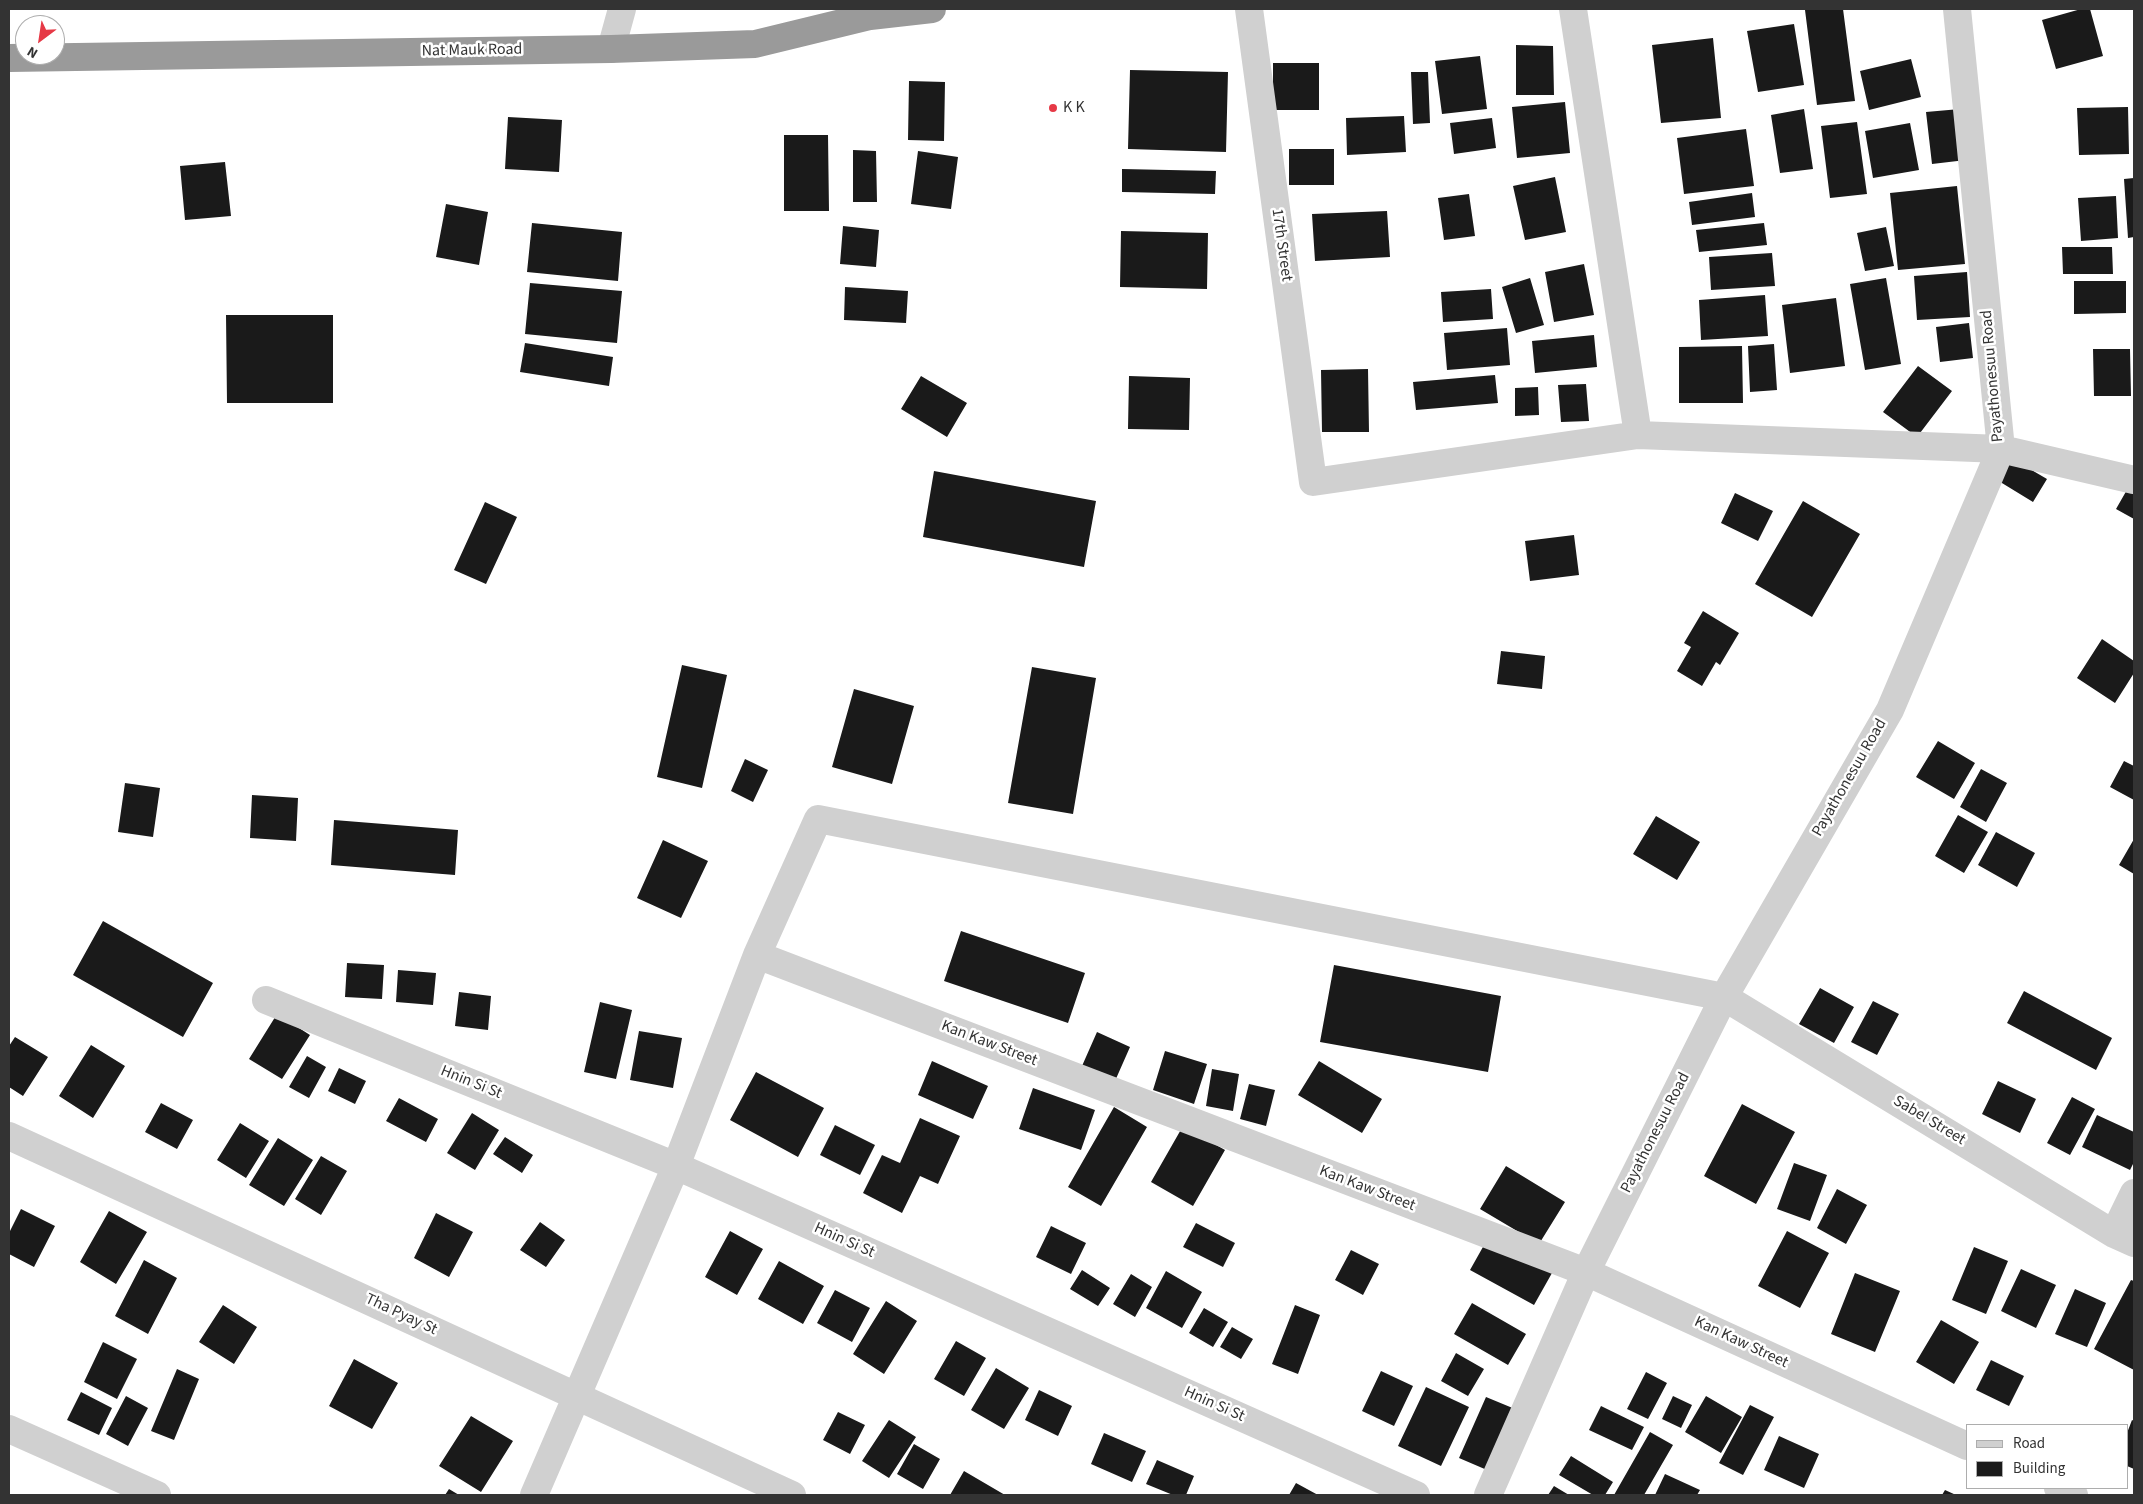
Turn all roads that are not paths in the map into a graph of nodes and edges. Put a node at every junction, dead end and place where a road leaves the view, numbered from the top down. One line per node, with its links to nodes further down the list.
1 (622, 9): 7 (street)
2 (932, 9): 6 (highway, Nat Mauk Road)
3 (1249, 9): 9 (street, 17th Street)
4 (1573, 9): 9 (street)
5 (1957, 9): 10 (street, Payathonesuu Road)
6 (871, 12): 7 (highway, Nat Mauk Road)
7 (611, 49): 8 (highway, Nat Mauk Road)
8 (9, 58)
9 (1638, 435): 10 (street)
10 (2001, 449): 11 (street); 13 (street, Payathonesuu Road)
11 (2134, 480)
12 (757, 955): 13 (street); 16 (street); 19 (street, Kan Kaw Street)
13 (1724, 997): 18 (street, Sabel Street); 19 (street, Payathonesuu Road)
14 (266, 1000): 16 (street, Hnin Si St)
15 (9, 1136): 20 (street, Tha Pyay St)
16 (676, 1166): 20 (street); 27 (street, Hnin Si St)
17 (2134, 1193): 18 (street)
18 (2124, 1239)
19 (1586, 1272): 22 (street, Kan Kaw Street); 28 (street, Payathonesuu Road)
20 (577, 1395): 25 (street); 26 (street, Tha Pyay St)
21 (9, 1429): 24 (street)
22 (1966, 1446)
23 (2060, 1489): 29 (street)
24 (157, 1495)
25 (534, 1495)
26 (792, 1495)
27 (1416, 1495)
28 (1488, 1495)
29 (2074, 1495)

